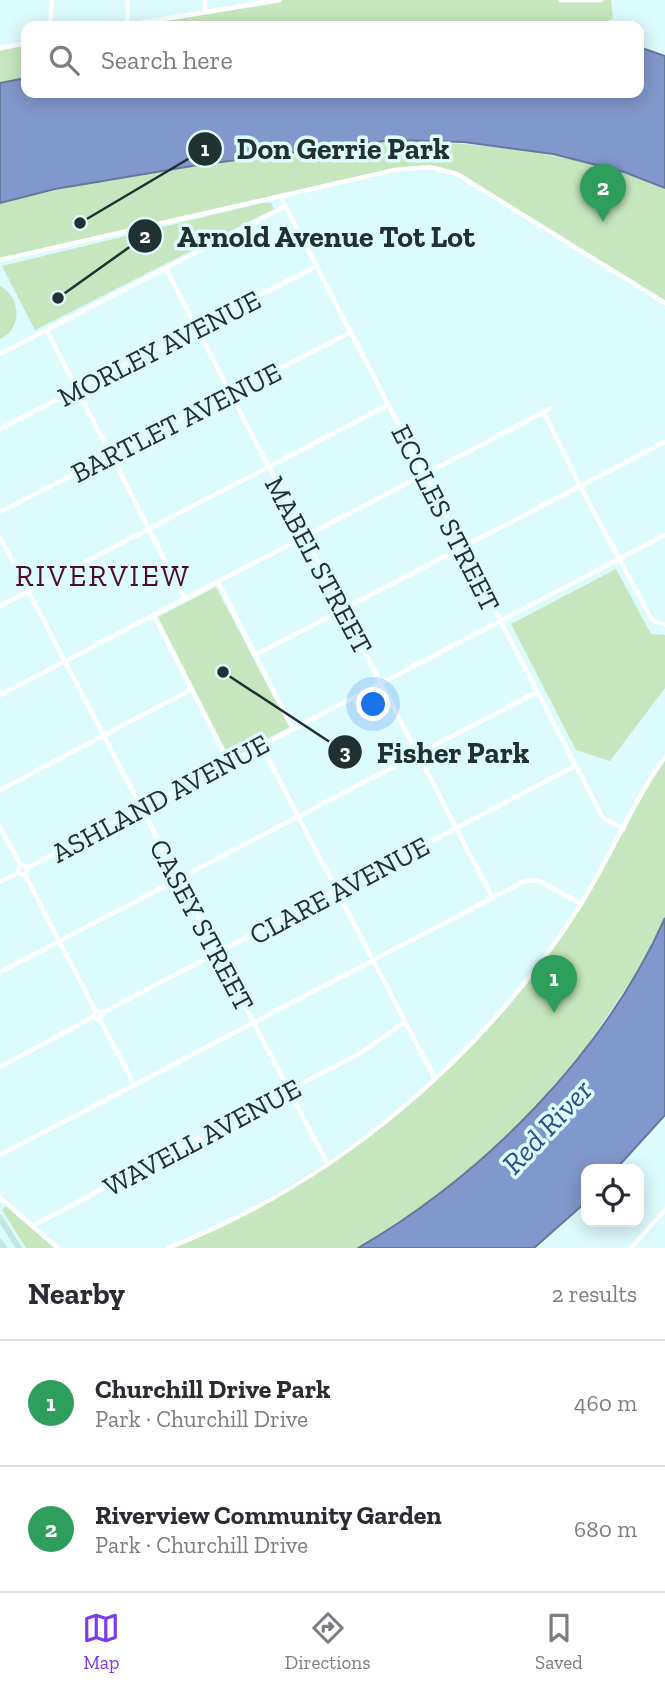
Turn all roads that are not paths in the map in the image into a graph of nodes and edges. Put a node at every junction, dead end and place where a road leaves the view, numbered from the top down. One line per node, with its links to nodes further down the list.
1 (51, 0): 8 (street)
2 (128, 0): 9 (street)
3 (205, 0): 7 (street)
4 (279, 0): 7 (street)
5 (561, 0): 6 (street)
6 (601, 0)
7 (205, 12): 10 (street)
8 (50, 21)
9 (126, 21)
10 (154, 21)
11 (21, 44): 12 (street)
12 (0, 48)
13 (280, 196): 14 (street, ECCLES STREET); 15 (street); 18 (street)
14 (284, 207): 16 (street, ECCLES STREET); 17 (street)
15 (0, 260)
16 (317, 266): 19 (street, MORLEY AVENUE); 21 (street, ECCLES STREET)
17 (166, 269): 19 (street, MABEL STREET); 20 (street)
18 (665, 303)
19 (197, 329): 23 (street, MORLEY AVENUE); 24 (street, MABEL STREET)
20 (47, 331): 22 (street); 23 (street)
21 (351, 332): 24 (street, BARTLET AVENUE); 25 (street, ECCLES STREET)
22 (0, 354)
23 (78, 391): 26 (street, MORLEY AVENUE); 28 (street)
24 (231, 394): 28 (street, BARTLET AVENUE); 29 (street, MABEL STREET)
25 (388, 405): 29 (street); 30 (street, ECCLES STREET)
26 (0, 429)
27 (665, 442): 31 (street)
28 (111, 455): 32 (street, BARTLET AVENUE); 33 (street)
29 (267, 467): 33 (street); 36 (street, MABEL STREET)
30 (424, 473): 31 (street); 36 (street); 37 (street, ECCLES STREET)
31 (580, 486): 37 (street); 38 (street)
32 (0, 512)
33 (148, 529): 40 (street); 41 (street)
34 (665, 534): 38 (street, ASHLAND AVENUE)
35 (0, 537): 40 (street, CASEY STREET)
36 (304, 537): 39 (street); 43 (street, MABEL STREET)
37 (461, 548): 43 (street); 45 (street, ECCLES STREET)
38 (619, 559): 45 (street, ASHLAND AVENUE); 46 (street)
39 (218, 582): 41 (street); 47 (street)
40 (28, 591): 42 (street); 48 (street, CASEY STREET)
41 (186, 599): 44 (street)
42 (0, 606)
43 (342, 610): 47 (street); 49 (street, MABEL STREET)
44 (154, 616): 48 (street); 50 (street)
45 (500, 621): 49 (street, ASHLAND AVENUE); 51 (street, ECCLES STREET)
46 (662, 625)
47 (255, 655): 53 (street)
48 (65, 661): 52 (street); 54 (street, CASEY STREET)
49 (380, 683): 53 (street, ASHLAND AVENUE); 56 (street, MABEL STREET)
50 (192, 689): 54 (street); 58 (street)
51 (537, 692): 56 (street); 59 (street, ECCLES STREET)
52 (0, 695)
53 (293, 729): 55 (street, ASHLAND AVENUE)
54 (104, 735): 60 (street); 61 (street, CASEY STREET)
55 (261, 745): 58 (street, ASHLAND AVENUE); 62 (street)
56 (419, 757): 62 (street); 64 (street, MABEL STREET)
57 (665, 757): 65 (street)
58 (229, 762): 61 (street, ASHLAND AVENUE)
59 (575, 766): 64 (street, CLARE AVENUE); 65 (street, ECCLES STREET)
60 (0, 790)
61 (141, 808): 67 (street, ASHLAND AVENUE); 70 (street, CASEY STREET)
62 (299, 819): 70 (street); 72 (street)
63 (0, 827): 66 (street)
64 (456, 828): 72 (street, CLARE AVENUE); 73 (street, MABEL STREET)
65 (624, 829): 74 (street)
66 (21, 866): 67 (street); 68 (street)
67 (27, 868): 69 (street)
68 (19, 872): 69 (street); 71 (street, ASHLAND AVENUE)
69 (25, 875): 75 (street)
70 (178, 879): 75 (street); 76 (street, CASEY STREET)
71 (0, 882)
72 (337, 891): 76 (street, CLARE AVENUE); 77 (street)
73 (492, 897): 74 (street); 77 (street)
74 (581, 904): 85 (street)
75 (59, 941): 78 (street); 79 (street)
76 (218, 953): 80 (street, CLARE AVENUE); 82 (street, CASEY STREET)
77 (373, 960): 82 (street); 83 (street)
78 (0, 972)
79 (96, 1011): 80 (street); 81 (street)
80 (101, 1016): 81 (street); 86 (street)
81 (93, 1017): 84 (street)
82 (254, 1022): 86 (street); 87 (street, CASEY STREET)
83 (405, 1022): 85 (street); 87 (street, WAVELL AVENUE)
84 (0, 1067)
85 (435, 1079): 89 (street)
86 (134, 1085): 88 (street)
87 (290, 1091): 89 (street, CASEY STREET); 93 (street, WAVELL AVENUE)
88 (0, 1155)
89 (327, 1163): 98 (street)
90 (0, 1198): 93 (street)
91 (665, 1210): 99 (street)
92 (0, 1218): 96 (main road)
93 (34, 1225): 97 (street)
94 (0, 1242): 95 (main road)
95 (4, 1248)
96 (19, 1248)
97 (58, 1248)
98 (168, 1248)
99 (631, 1248)

